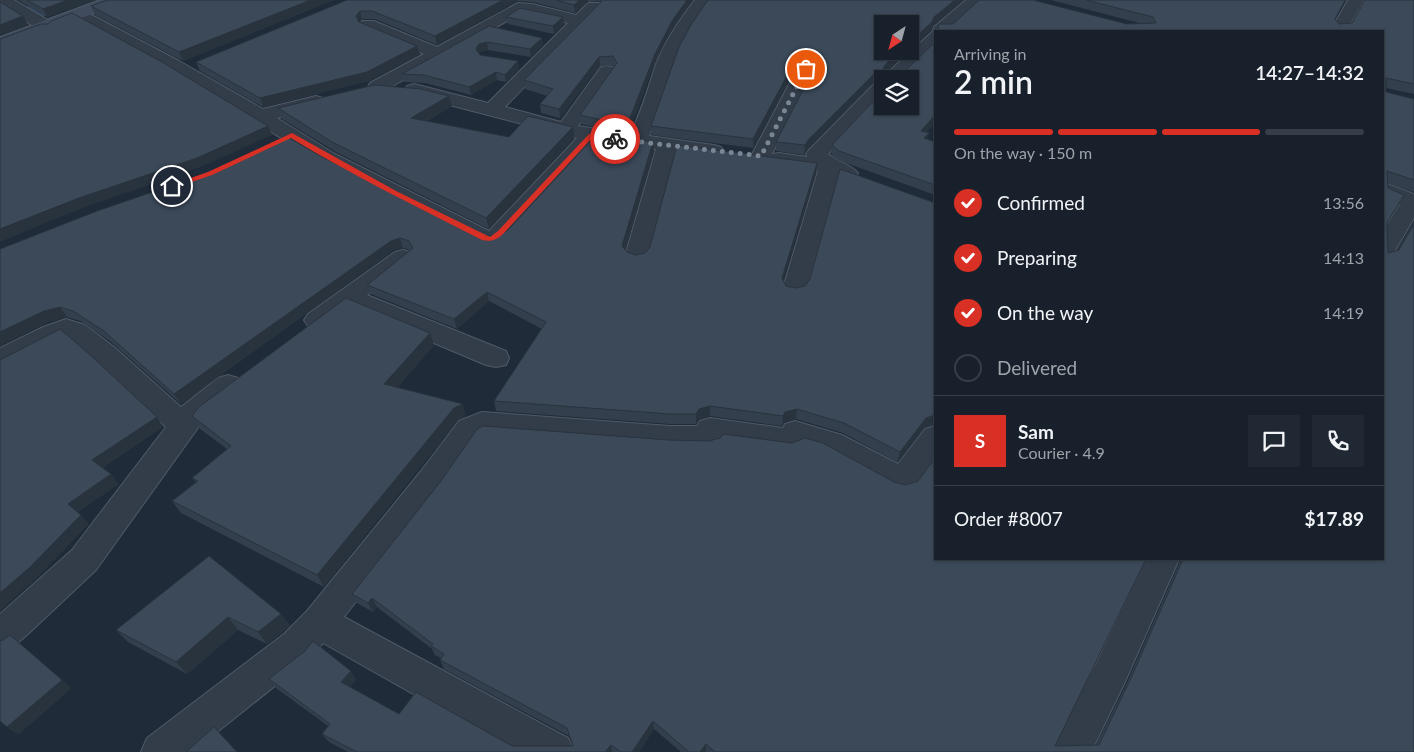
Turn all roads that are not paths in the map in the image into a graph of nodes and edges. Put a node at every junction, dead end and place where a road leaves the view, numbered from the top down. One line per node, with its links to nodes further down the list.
1 (3, 0): 8 (street)
2 (115, 0): 7 (main road)
3 (703, 0): 36 (street)
4 (976, 0): 13 (street)
5 (1356, 0): 12 (street)
6 (594, 6): 9 (street)
7 (78, 14): 8 (main road); 24 (street)
8 (36, 19): 17 (main road)
9 (578, 20): 11 (street); 16 (street)
10 (368, 25): 19 (street)
11 (486, 26): 14 (street); 19 (street)
12 (1340, 28)
13 (941, 30)
14 (513, 32)
15 (540, 38): 16 (street)
16 (559, 42): 22 (street)
17 (0, 43)
18 (931, 45): 25 (street)
19 (437, 53): 27 (street)
20 (200, 62): 24 (street)
21 (517, 62): 22 (street)
22 (536, 65): 31 (street)
23 (806, 69): 39 (street)
24 (182, 70): 32 (street)
25 (902, 70)
26 (607, 71): 33 (street)
27 (376, 86): 28 (street); 31 (street)
28 (357, 91)
29 (874, 95): 40 (street)
30 (338, 96): 32 (street)
31 (493, 109): 33 (street)
32 (260, 116): 34 (street)
33 (566, 128): 35 (street)
34 (292, 135): 35 (street); 38 (street)
35 (591, 135): 36 (street)
36 (636, 142): 37 (street)
37 (667, 146): 39 (street); 44 (street)
38 (267, 147)
39 (746, 155): 40 (street)
40 (830, 166): 41 (street); 46 (street)
41 (865, 179)
42 (1384, 189): 43 (street)
43 (1384, 251)
44 (637, 256)
45 (403, 257): 47 (street)
46 (795, 288)
47 (348, 297): 48 (street); 49 (street)
48 (300, 333)
49 (496, 358)
50 (0, 360): 52 (street)
51 (251, 368): 52 (street)
52 (182, 425): 56 (street)
53 (934, 438): 55 (street)
54 (1162, 560): 59 (street)
55 (319, 622): 57 (street); 58 (street)
56 (0, 634)
57 (161, 752)
58 (554, 752)
59 (1070, 752)

